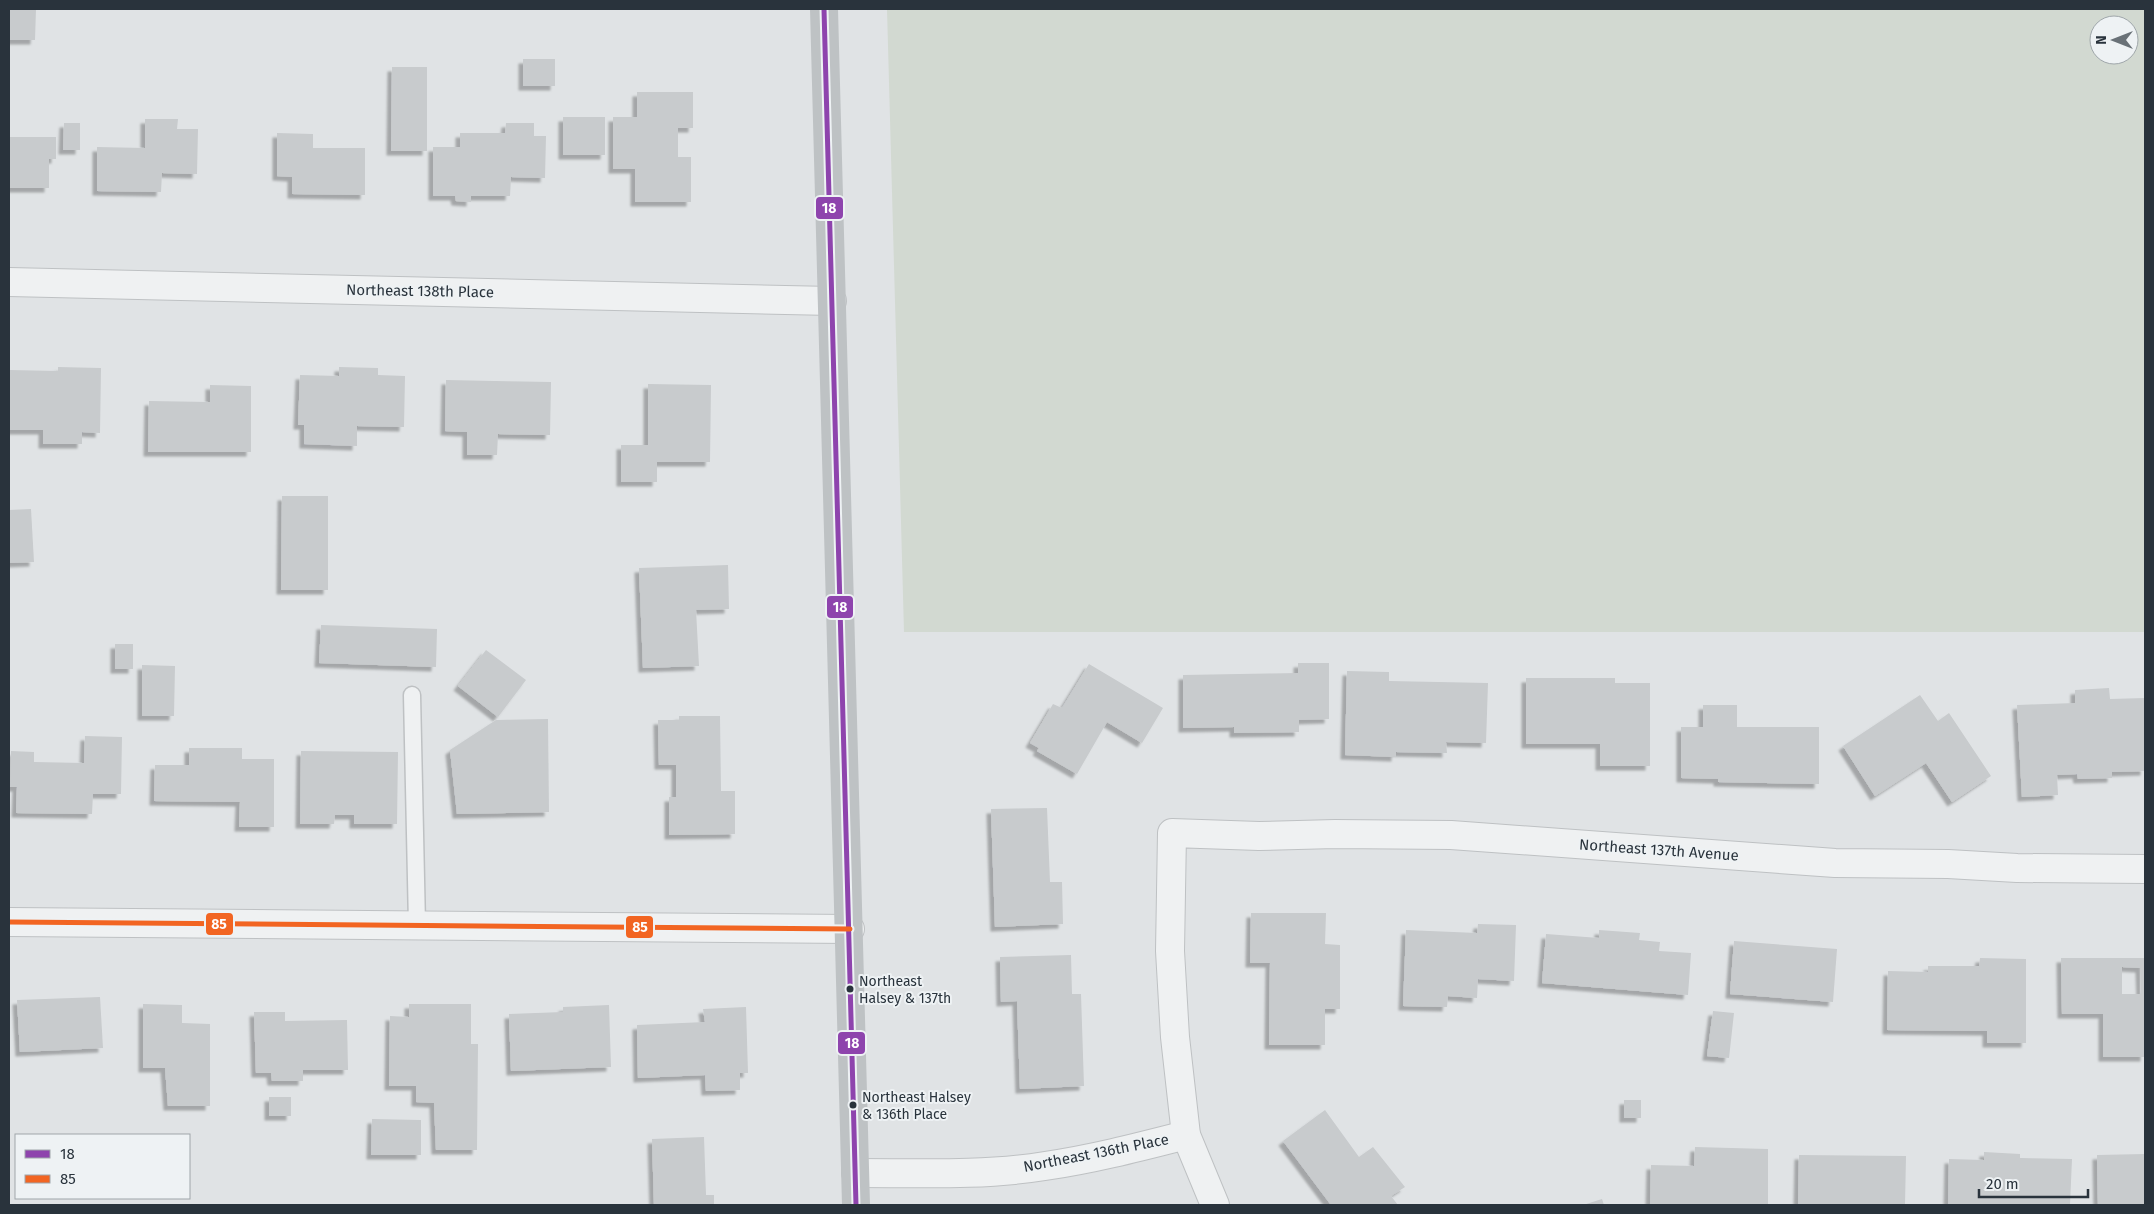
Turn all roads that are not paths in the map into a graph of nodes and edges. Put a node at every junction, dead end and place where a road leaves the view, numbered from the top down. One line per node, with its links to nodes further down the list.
1 (824, 9): 3 (main road)
2 (9, 282): 3 (street, Northeast 138th Place)
3 (832, 301): 8 (main road)
4 (412, 695): 7 (lane)
5 (2145, 869): 9 (street, Northeast 137th Avenue)
6 (9, 922): 7 (street)
7 (417, 925): 8 (street)
8 (850, 929): 10 (main road)
9 (1186, 1135): 10 (street, Northeast 136th Place); 12 (street)
10 (856, 1173): 11 (main road)
11 (856, 1205)
12 (1214, 1205)

